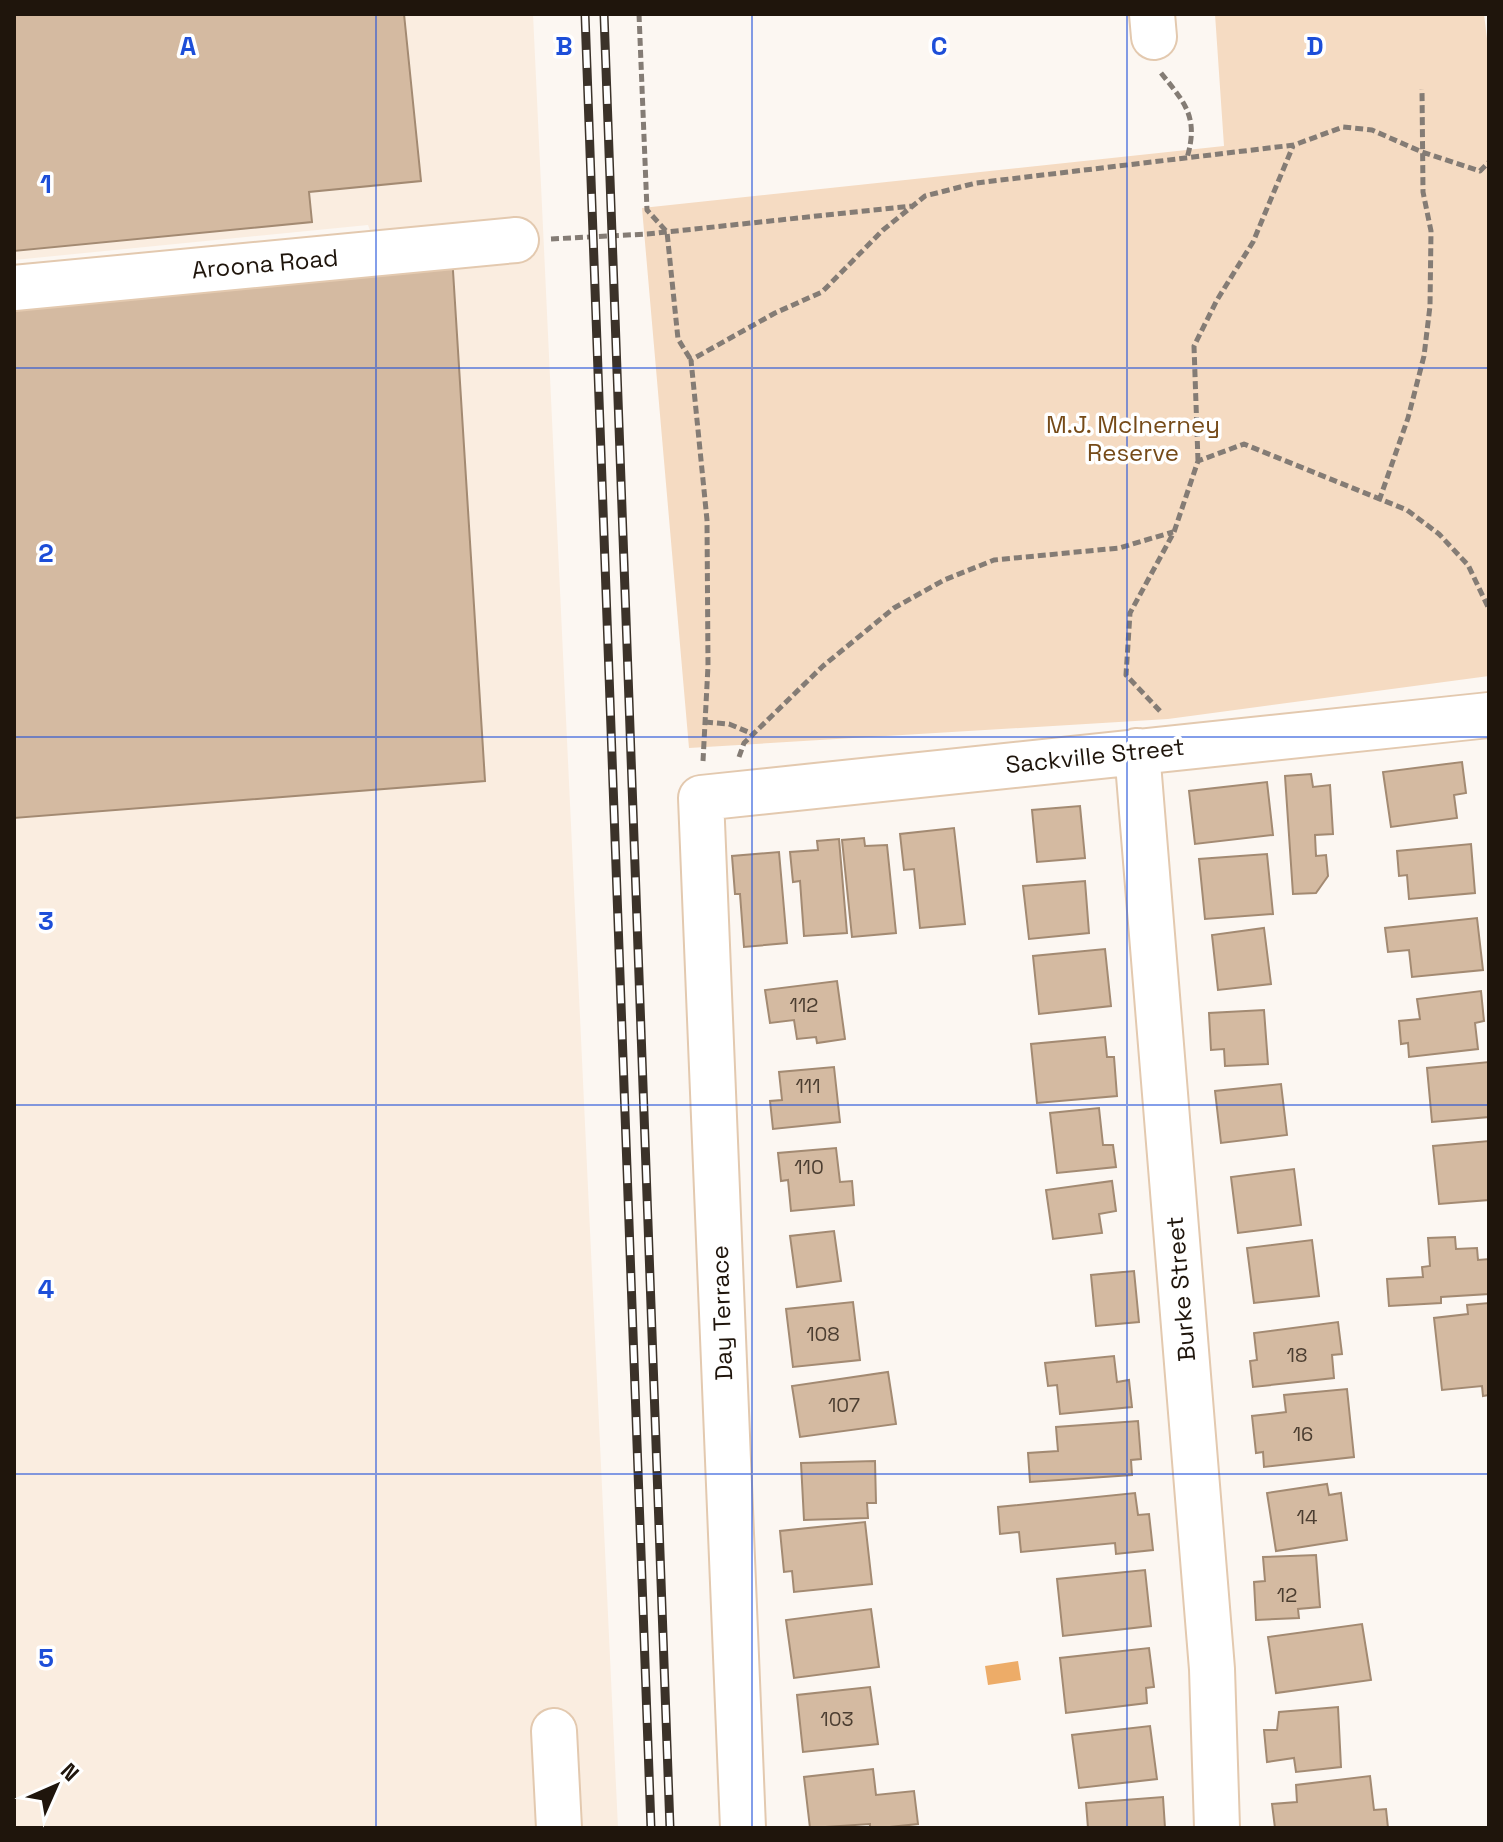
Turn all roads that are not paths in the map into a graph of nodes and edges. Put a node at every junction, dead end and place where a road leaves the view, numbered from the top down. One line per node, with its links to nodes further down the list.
1 (516, 240): 2 (street, Aroona Road)
2 (14, 288)
3 (1489, 715): 4 (street, Sackville Street)
4 (1156, 749): 5 (street, Sackville Street); 9 (street, Burke Street)
5 (714, 797): 8 (street, Day Terrace)
6 (554, 1731): 7 (street)
7 (559, 1828)
8 (743, 1828)
9 (1217, 1828)

